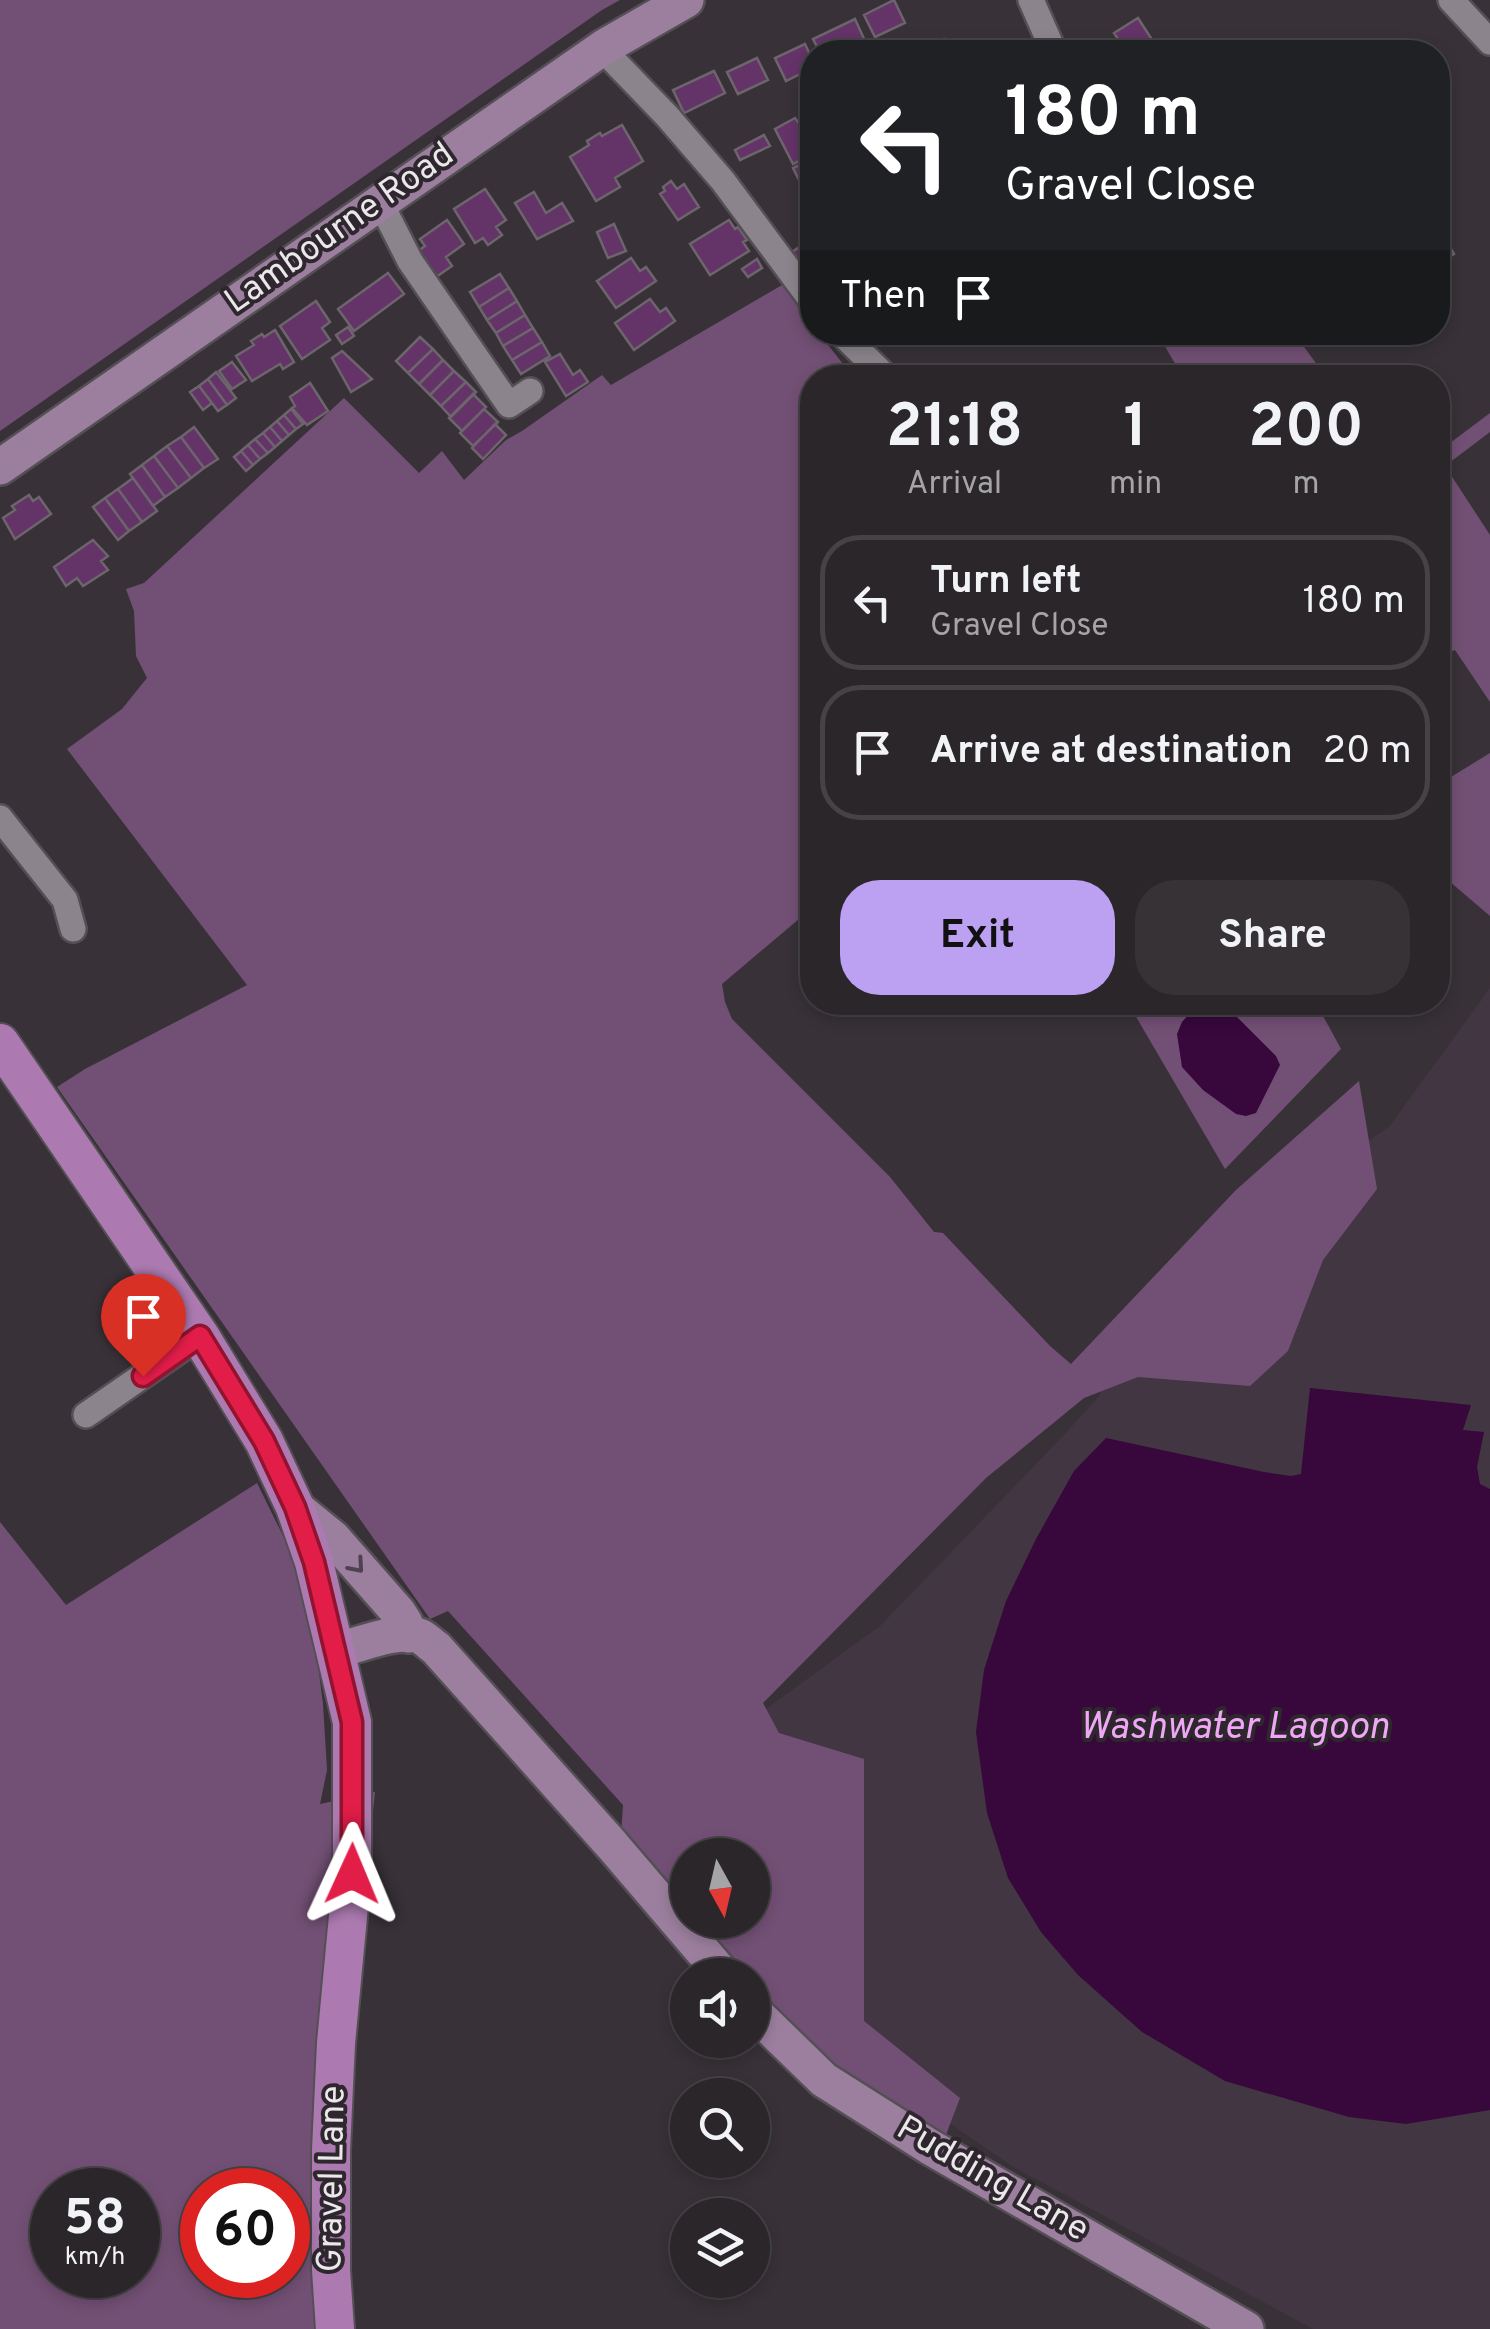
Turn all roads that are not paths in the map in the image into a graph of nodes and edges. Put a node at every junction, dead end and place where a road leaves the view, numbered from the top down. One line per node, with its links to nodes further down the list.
1 (686, 0): 6 (street, Lambourne Road)
2 (1032, 0): 4 (street)
3 (1451, 0): 5 (street)
4 (1049, 40)
5 (1490, 42)
6 (604, 47): 7 (street, Lambourne Road); 8 (street)
7 (380, 202): 11 (street); 12 (street, Lambourne Road)
8 (800, 285)
9 (853, 345): 10 (street)
10 (874, 365)
11 (530, 391)
12 (0, 467)
13 (0, 818): 14 (street)
14 (72, 929)
15 (0, 1043): 16 (main road, Gravel Lane)
16 (200, 1336): 17 (street); 18 (main road, Gravel Lane)
17 (86, 1415)
18 (295, 1507): 19 (street, one-way to 19); 20 (main road, Gravel Lane)
19 (408, 1635): 20 (street); 21 (street)
20 (336, 1650): 23 (main road, Gravel Lane)
21 (708, 1958)
22 (770, 2028): 24 (street, Pudding Lane)
23 (335, 2329)
24 (1246, 2329)

